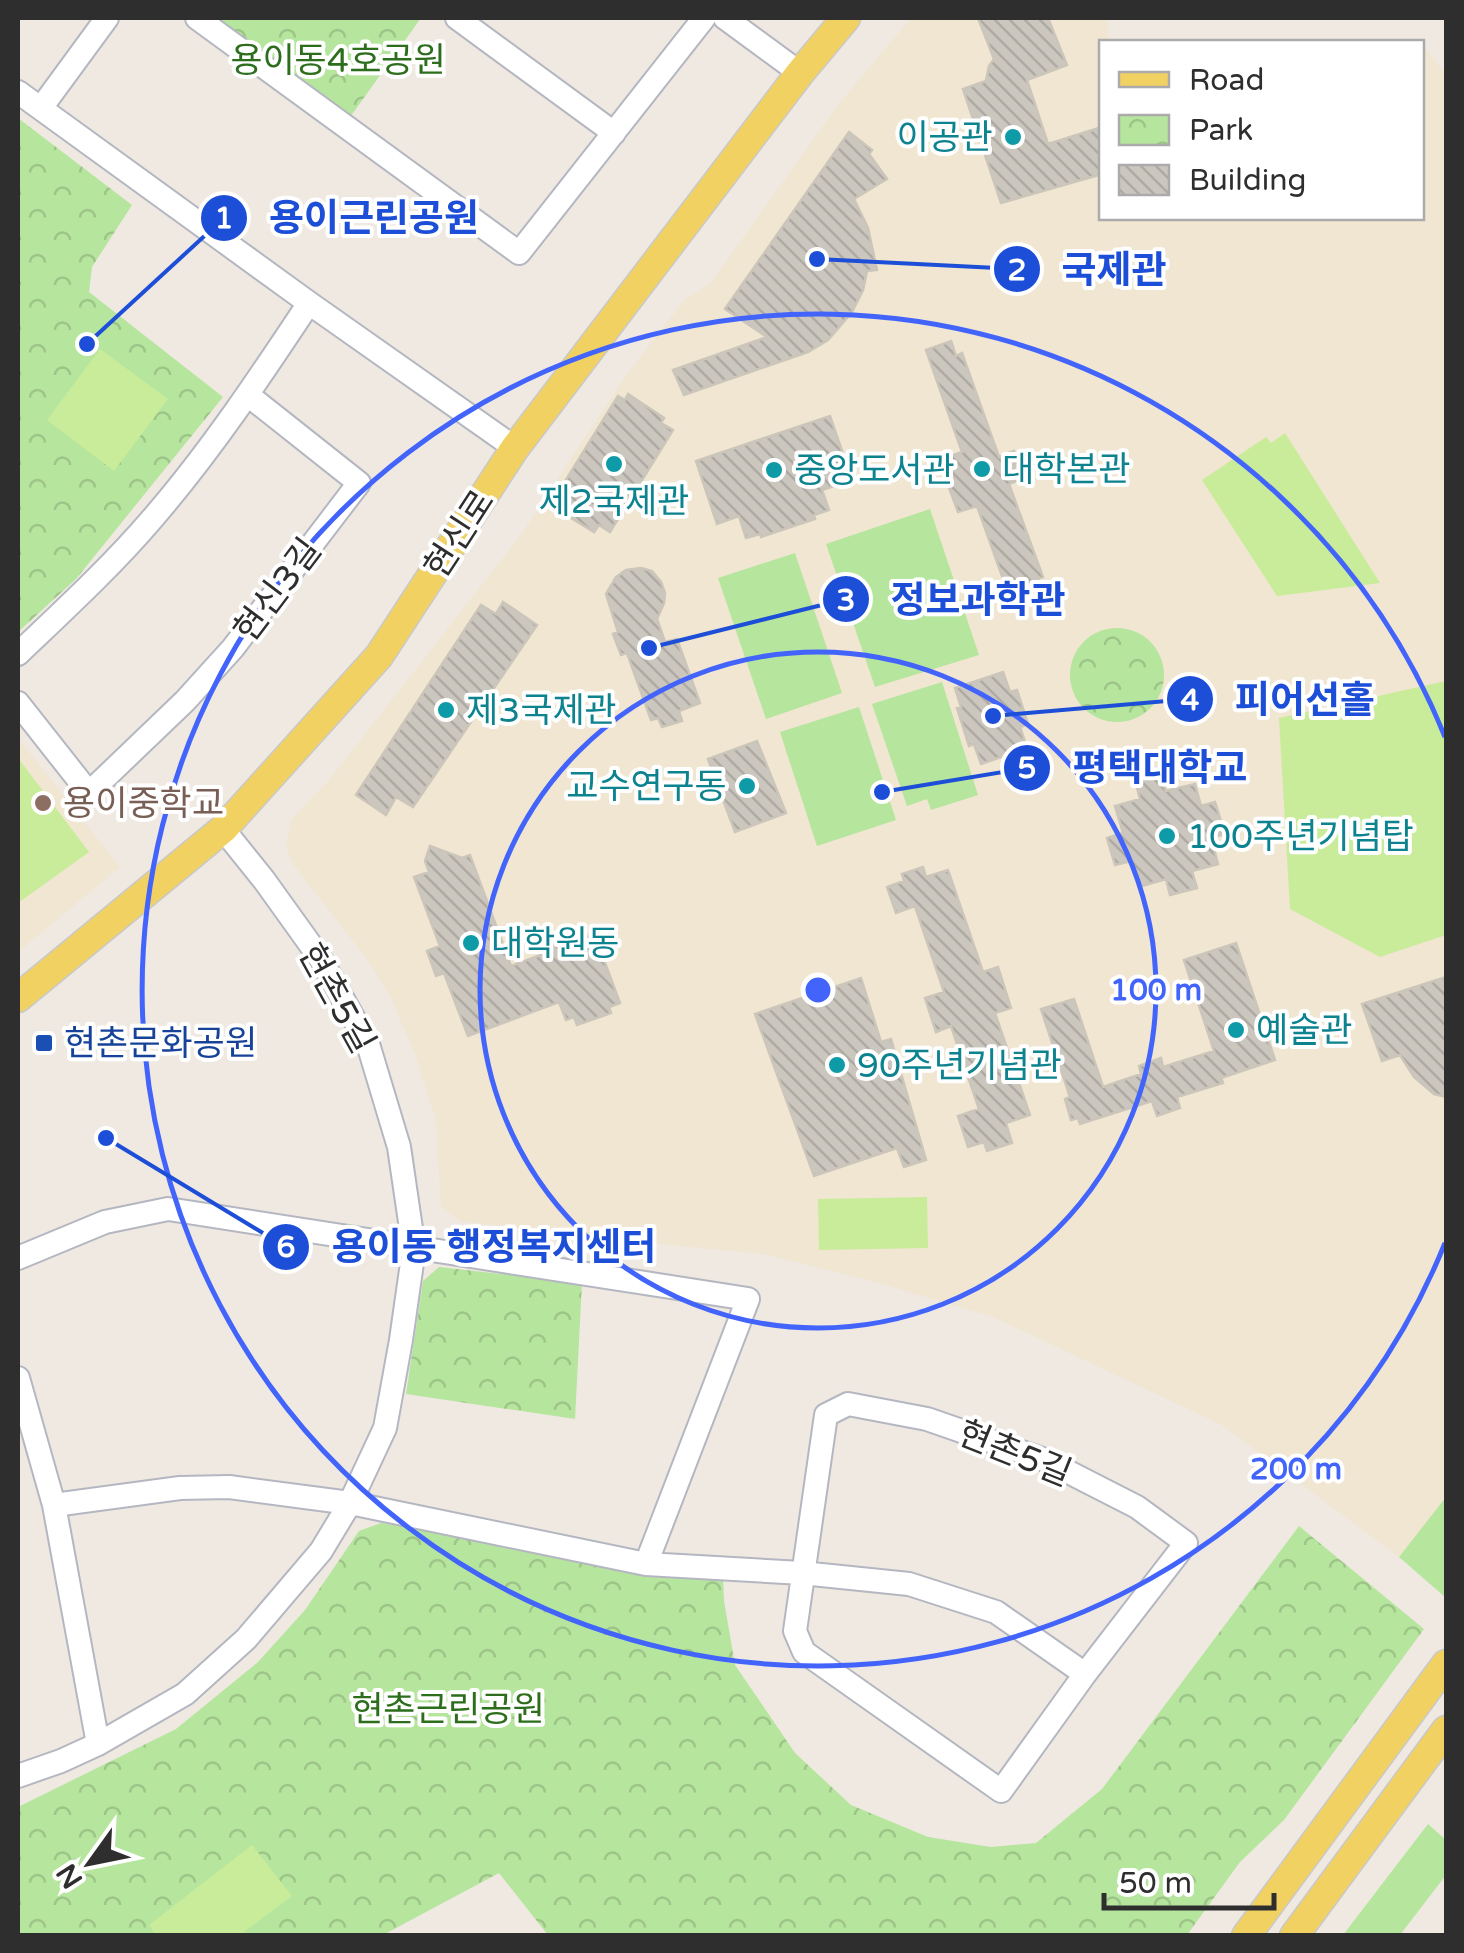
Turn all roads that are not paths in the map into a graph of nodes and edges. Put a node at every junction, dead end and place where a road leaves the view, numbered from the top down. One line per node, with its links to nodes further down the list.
1 (107, 18): 9 (street)
2 (197, 18): 10 (street)
3 (458, 18): 10 (street)
4 (704, 18): 10 (street)
5 (726, 18): 7 (street)
6 (846, 18): 7 (main road, 현신로)
7 (800, 73): 13 (main road, 현신로)
8 (18, 92): 9 (street)
9 (41, 108): 11 (street)
10 (614, 133)
11 (310, 303): 12 (street); 13 (street)
12 (248, 395): 14 (street); 15 (street, 현신3길)
13 (515, 448): 16 (main road, 현신로)
14 (18, 654)
15 (18, 702)
16 (222, 829): 17 (main road, 현신로); 18 (street, 현촌5길)
17 (18, 998)
18 (414, 1248): 19 (street); 21 (street, 현촌5길); 23 (street)
19 (18, 1258)
20 (18, 1378): 22 (street)
21 (350, 1503): 22 (street); 23 (street); 28 (street, 현촌5길)
22 (54, 1505): 28 (street)
23 (646, 1564): 24 (street)
24 (802, 1573): 26 (street); 26 (street, 현촌5길); 26 (street, 현촌5길)
25 (1446, 1664): 30 (main road)
26 (1085, 1674)
27 (1446, 1730): 31 (main road)
28 (98, 1744): 29 (street, 현촌5길)
29 (18, 1776)
30 (1246, 1936)
31 (1294, 1936)

